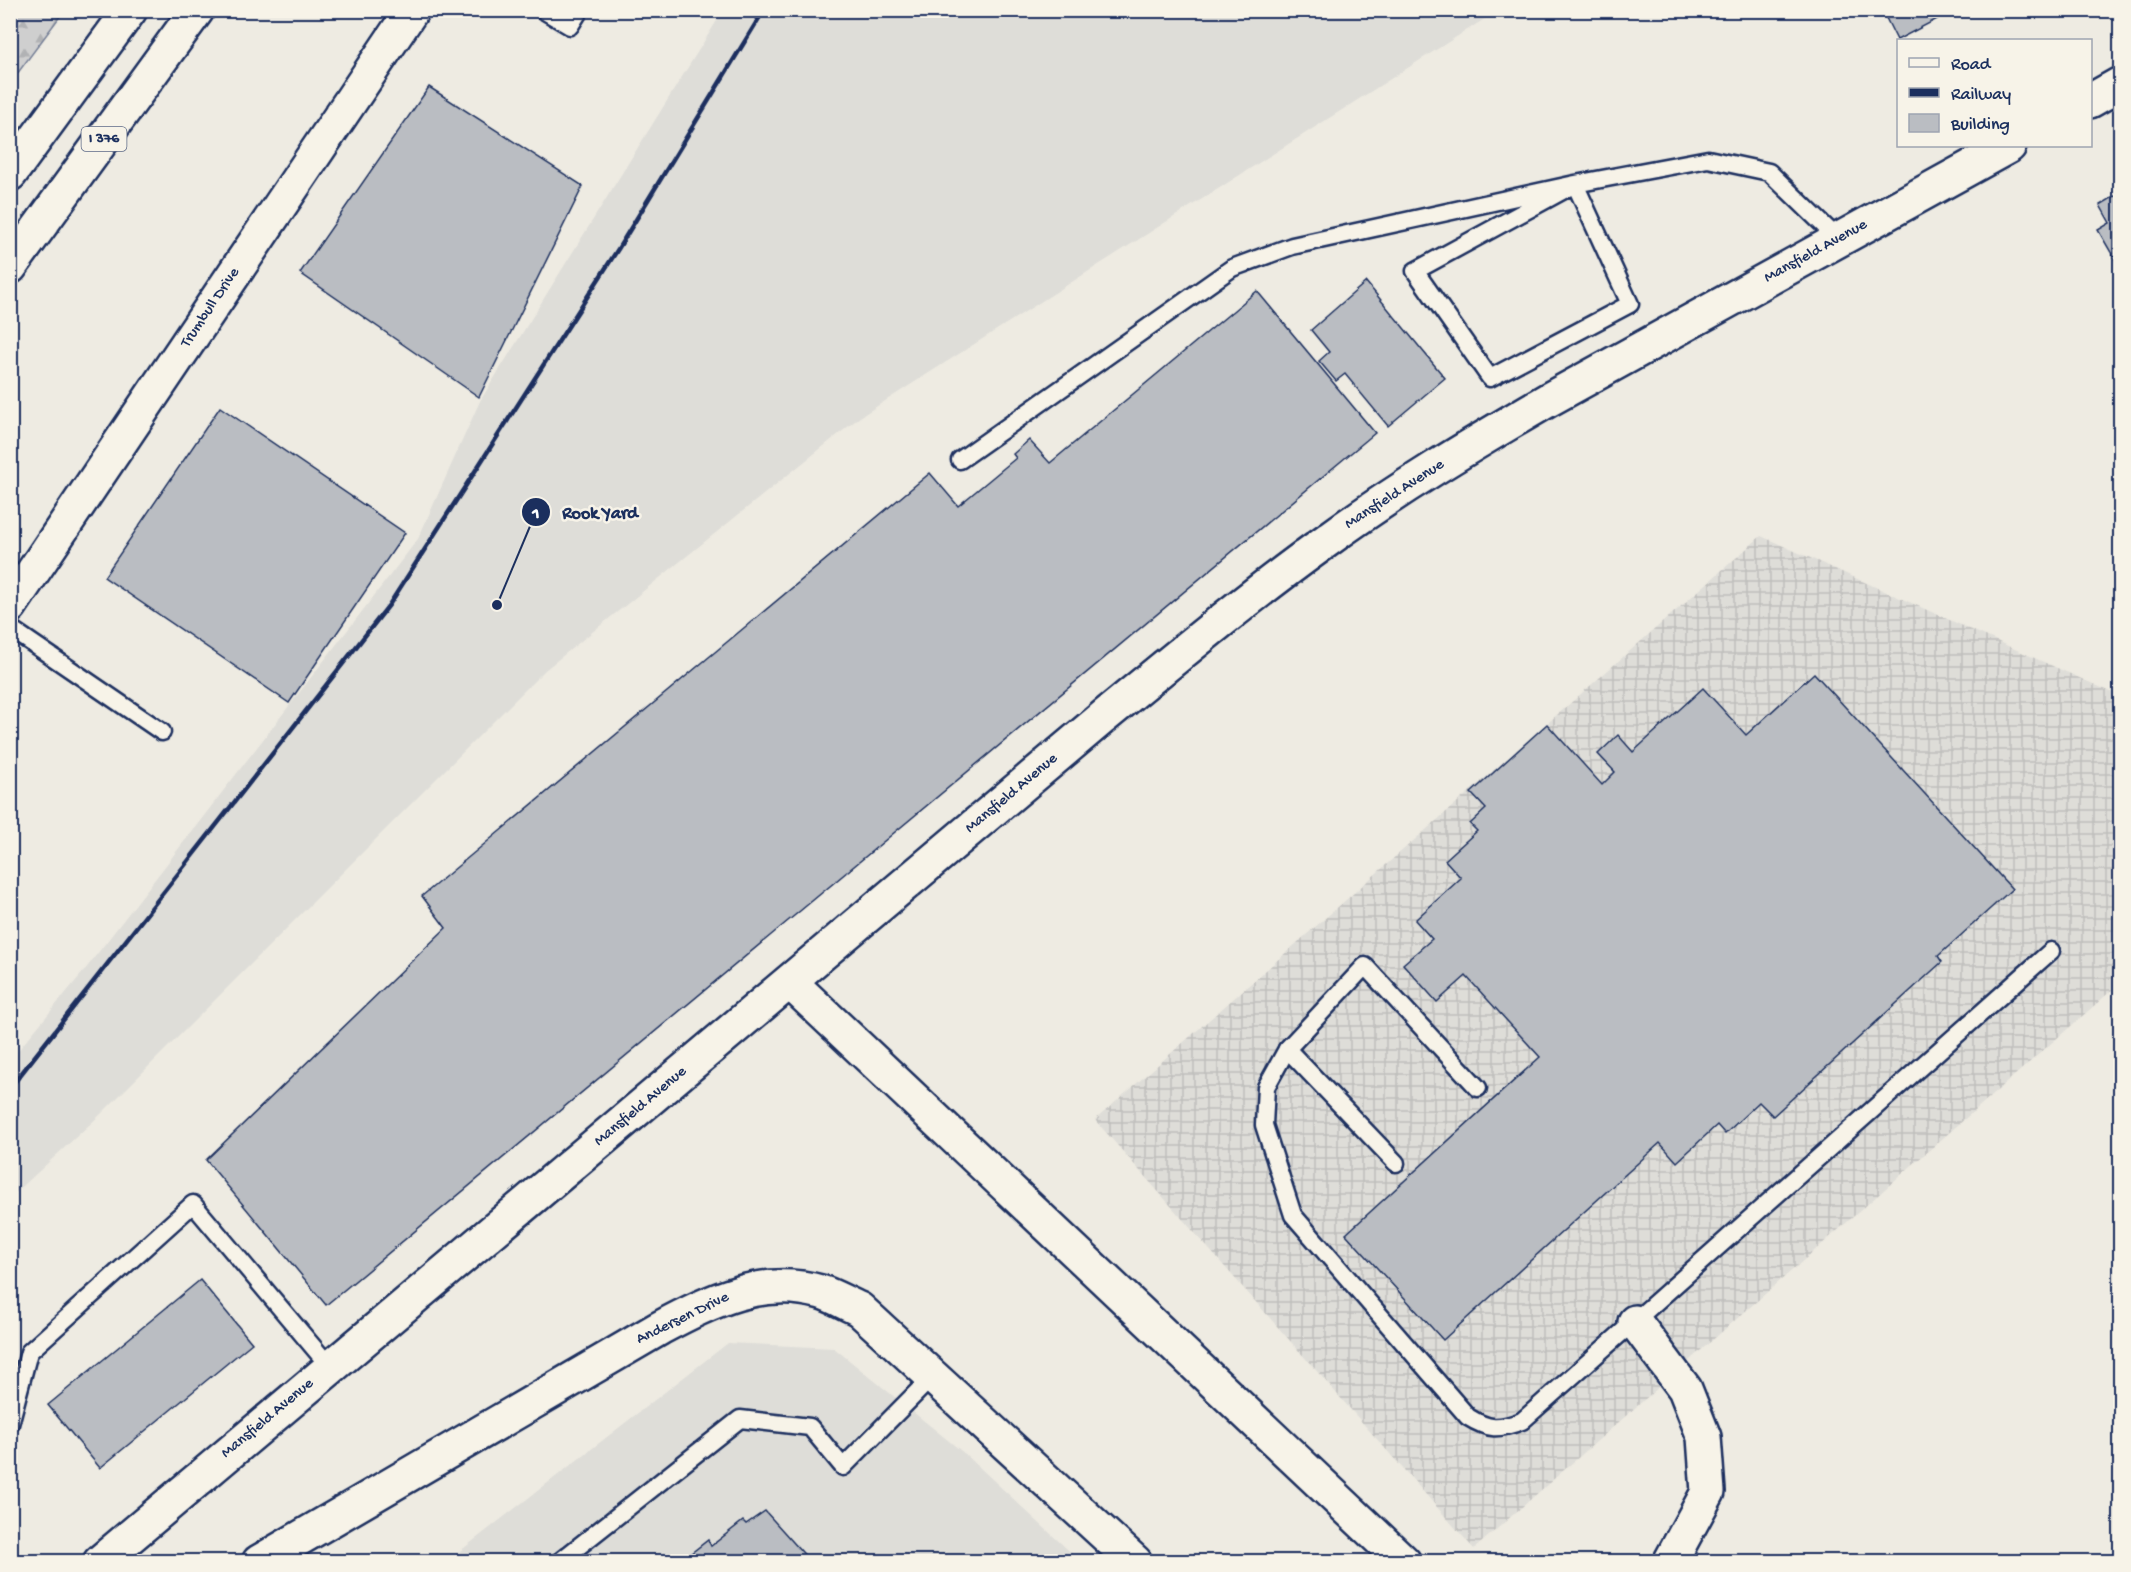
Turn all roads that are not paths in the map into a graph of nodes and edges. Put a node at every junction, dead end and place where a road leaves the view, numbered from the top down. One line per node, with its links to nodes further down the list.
1 (130, 10): 9 (main road)
2 (197, 10): 12 (main road, I 376)
3 (412, 10): 14 (main road, Trumbull Drive)
4 (543, 10): 5 (lane)
5 (580, 10)
6 (2121, 84): 7 (main road)
7 (2092, 100)
8 (2007, 147): 11 (main road, Mansfield Avenue)
9 (10, 174)
10 (1575, 184): 10 (lane); 11 (lane); 13 (lane)
11 (1838, 239): 18 (main road, Mansfield Avenue)
12 (10, 267)
13 (960, 460)
14 (10, 606)
15 (10, 628): 16 (lane)
16 (162, 732)
17 (2051, 951): 22 (lane)
18 (790, 982): 23 (main road, Mansfield Avenue); 30 (main road)
19 (1287, 1049): 20 (lane); 21 (lane); 22 (lane)
20 (1478, 1088)
21 (1396, 1163)
22 (1635, 1322): 31 (main road)
23 (330, 1368): 25 (lane); 26 (main road, Mansfield Avenue)
24 (934, 1375): 27 (main road, Andersen Drive); 28 (lane); 29 (main road, Andersen Drive)
25 (10, 1424)
26 (100, 1562)
27 (259, 1562)
28 (559, 1562)
29 (1135, 1562)
30 (1404, 1562)
31 (1670, 1562)

